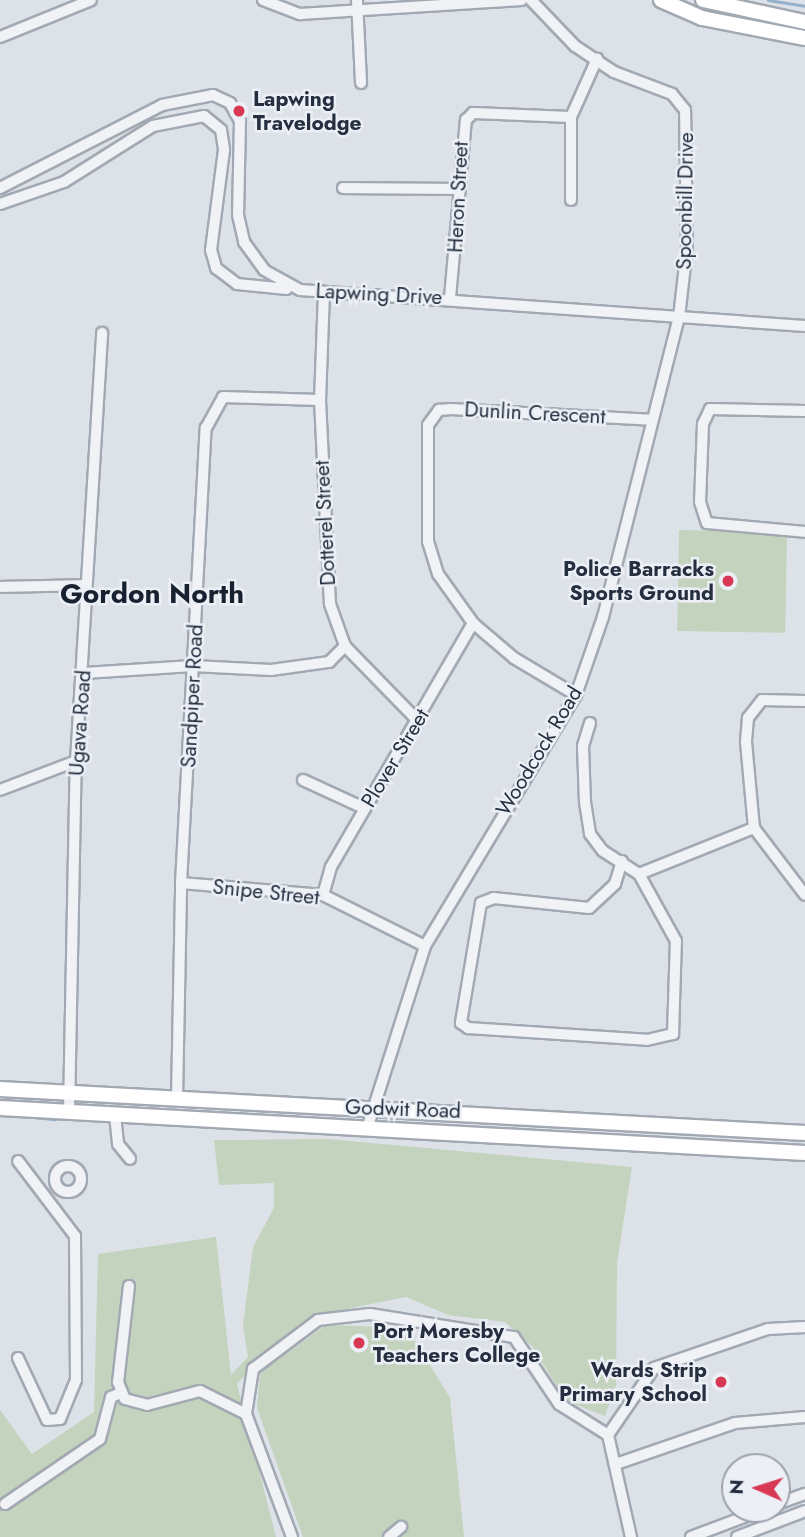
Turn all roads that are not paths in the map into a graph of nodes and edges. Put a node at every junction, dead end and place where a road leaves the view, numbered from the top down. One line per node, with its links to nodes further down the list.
1 (91, 0): 10 (street)
2 (263, 0): 8 (street)
3 (522, 0): 7 (street)
4 (531, 0): 12 (street, Spoonbill Drive)
5 (661, 0): 11 (main road)
6 (703, 0): 9 (main road)
7 (452, 4): 8 (street)
8 (357, 5): 13 (street)
9 (805, 22)
10 (0, 37)
11 (805, 38)
12 (597, 59): 14 (street); 23 (street, Spoonbill Drive)
13 (361, 83)
14 (571, 117): 17 (street, Heron Street); 18 (street)
15 (0, 188): 20 (street, Lapwing Drive)
16 (344, 188): 17 (street)
17 (457, 190): 22 (street, Heron Street)
18 (570, 200)
19 (0, 204): 20 (street)
20 (300, 290): 21 (street, Lapwing Drive)
21 (324, 292): 22 (street, Lapwing Drive); 26 (street, Dotterel Street)
22 (450, 298): 23 (street, Lapwing Drive)
23 (680, 317): 24 (street, Lapwing Drive); 28 (street, Woodcock Road)
24 (805, 326)
25 (102, 333): 30 (street, Ugava Road)
26 (320, 400): 33 (street, Dotterel Street); 34 (street, Sandpiper Road)
27 (805, 411): 29 (street)
28 (651, 420): 32 (street, Dunlin Crescent); 36 (street, Woodcock Road)
29 (805, 532)
30 (86, 585): 31 (street); 35 (street, Ugava Road)
31 (0, 587)
32 (473, 623): 36 (street, Dunlin Crescent); 38 (street, Plover Street)
33 (345, 646): 34 (street); 38 (street, Dotterel Street)
34 (193, 666): 35 (street); 47 (street, Sandpiper Road)
35 (84, 673): 40 (street, Ugava Road)
36 (576, 695): 50 (street, Woodcock Road)
37 (805, 701): 44 (street)
38 (418, 721): 43 (street, Plover Street)
39 (590, 723): 45 (street)
40 (76, 761): 42 (street); 52 (street, Ugava Road)
41 (303, 780): 43 (street)
42 (0, 790)
43 (364, 808): 48 (street, Plover Street)
44 (754, 828): 46 (street); 49 (street)
45 (622, 861): 46 (street); 46 (street)
46 (639, 874)
47 (180, 883): 48 (street, Snipe Street); 53 (street, Sandpiper Road)
48 (323, 895): 50 (street, Snipe Street)
49 (805, 895)
50 (425, 946): 55 (street, Woodcock Road)
51 (0, 1088): 52 (main road, Godwit Road)
52 (70, 1093): 53 (main road, Godwit Road); 56 (street, Ugava Road)
53 (177, 1099): 55 (main road, Godwit Road)
54 (0, 1108): 56 (main road, Godwit Road)
55 (374, 1108): 58 (street, Woodcock Road); 59 (main road, Godwit Road)
56 (69, 1113): 57 (main road, Godwit Road)
57 (115, 1115): 58 (main road, Godwit Road); 61 (street)
58 (367, 1129): 60 (main road, Godwit Road)
59 (805, 1133)
60 (805, 1153)
61 (130, 1159)
62 (18, 1161): 65 (street)
63 (55, 1185): 64 (street); 64 (street); 65 (street)
64 (72, 1192): 66 (street)
65 (45, 1195): 69 (street)
66 (77, 1203)
67 (130, 1286): 70 (street)
68 (805, 1327): 73 (street)
69 (18, 1358)
70 (121, 1393): 71 (street); 75 (street)
71 (246, 1414): 73 (street); 79 (street)
72 (805, 1417): 74 (street)
73 (608, 1435): 74 (street)
74 (616, 1464): 81 (street)
75 (5, 1504)
76 (805, 1511): 83 (street)
77 (728, 1523): 82 (street)
78 (401, 1527): 80 (street)
79 (292, 1537)
80 (389, 1537)
81 (631, 1537)
82 (691, 1537)
83 (737, 1537)

